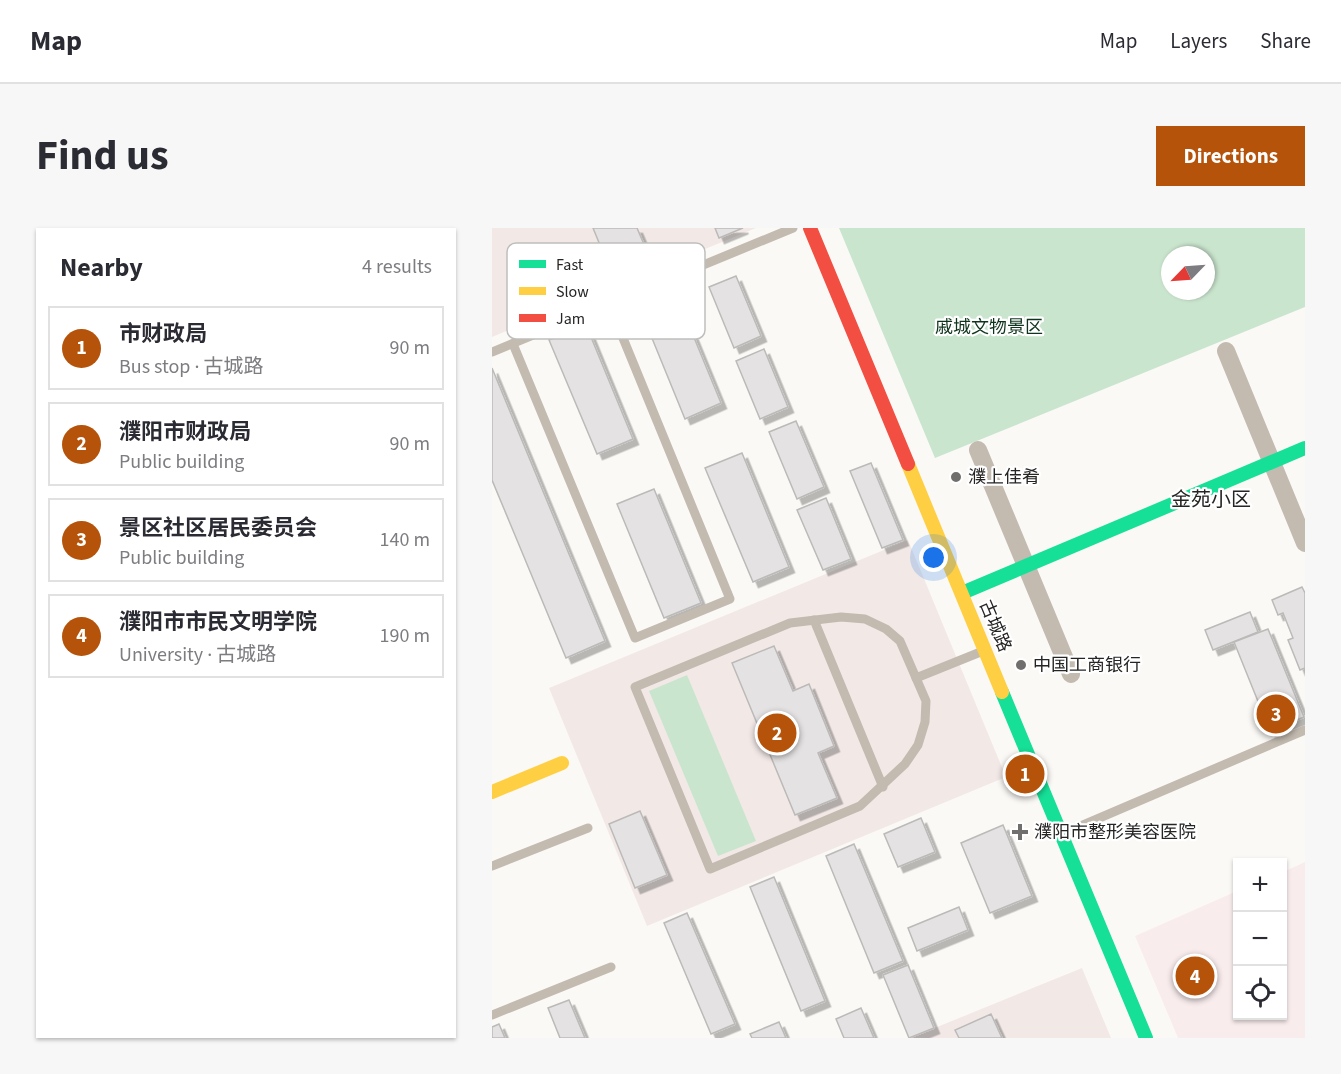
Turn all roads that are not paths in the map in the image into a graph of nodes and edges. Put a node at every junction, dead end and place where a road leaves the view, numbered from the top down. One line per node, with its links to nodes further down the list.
1 (793, 228): 3 (lane)
2 (810, 228): 14 (street, 古城路)
3 (705, 264)
4 (525, 339): 6 (lane)
5 (623, 339): 6 (lane)
6 (513, 344): 8 (lane)
7 (1226, 351): 11 (street)
8 (492, 352)
9 (1305, 448): 11 (street)
10 (978, 450): 13 (street)
11 (1272, 462): 12 (street); 13 (street)
12 (1305, 543)
13 (1026, 565): 14 (street); 17 (street)
14 (962, 593): 16 (street, 古城路)
15 (814, 620): 18 (lane); 21 (lane); 21 (lane)
16 (985, 650): 18 (lane); 24 (street, 古城路)
17 (1071, 674)
18 (916, 678): 21 (lane)
19 (1305, 730): 24 (lane)
20 (562, 763): 22 (street)
21 (883, 787)
22 (492, 792)
23 (588, 828): 25 (lane)
24 (1062, 834): 28 (street, 古城路)
25 (492, 866)
26 (611, 967): 27 (lane)
27 (492, 1015)
28 (1146, 1038)

